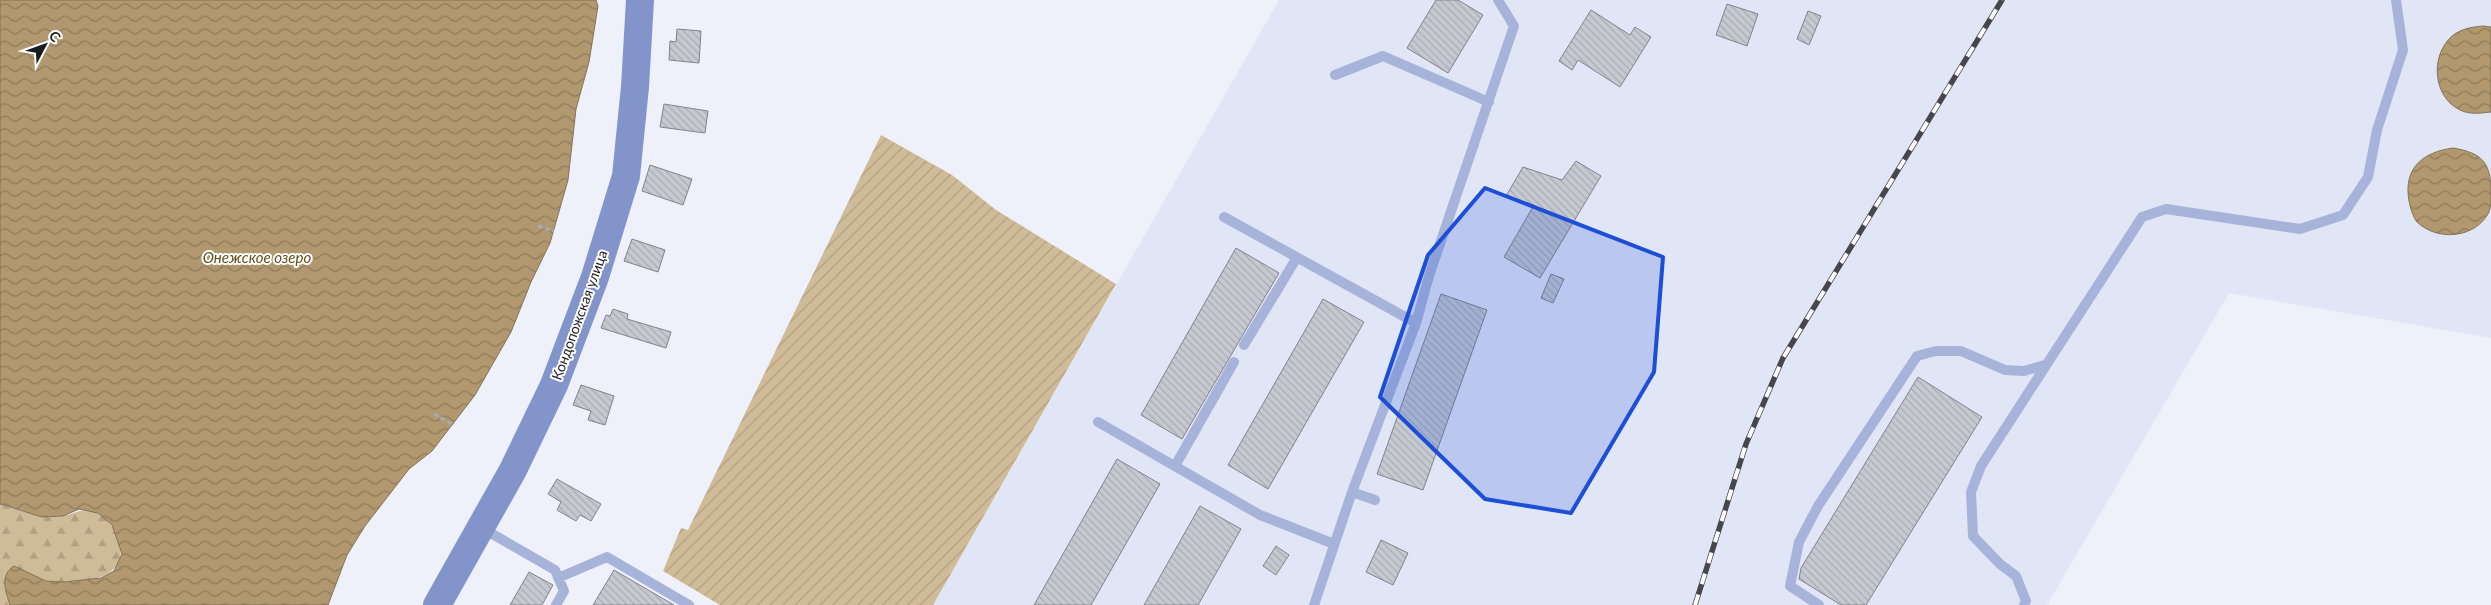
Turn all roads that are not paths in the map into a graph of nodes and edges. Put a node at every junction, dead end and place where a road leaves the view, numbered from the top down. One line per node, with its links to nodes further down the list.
1 (640, 0): 16 (street, Кондопожская улица)
2 (1498, 0): 5 (lane)
3 (2396, 0): 11 (lane)
4 (1335, 75): 5 (lane)
5 (1489, 102): 8 (lane)
6 (1224, 217): 7 (lane)
7 (1296, 259): 8 (lane); 9 (lane)
8 (1416, 323): 14 (lane)
9 (1244, 345)
10 (1234, 362): 13 (lane)
11 (2045, 365): 23 (lane); 24 (lane)
12 (1098, 422): 13 (lane)
13 (1175, 466): 17 (lane)
14 (1352, 492): 15 (lane); 17 (lane)
15 (1375, 500)
16 (481, 528): 18 (lane); 19 (street, Кондопожская улица)
17 (1334, 544): 22 (lane)
18 (558, 578): 20 (lane); 21 (lane)
19 (437, 605)
20 (556, 605)
21 (689, 605)
22 (1314, 605)
23 (1819, 605)
24 (2024, 605)

